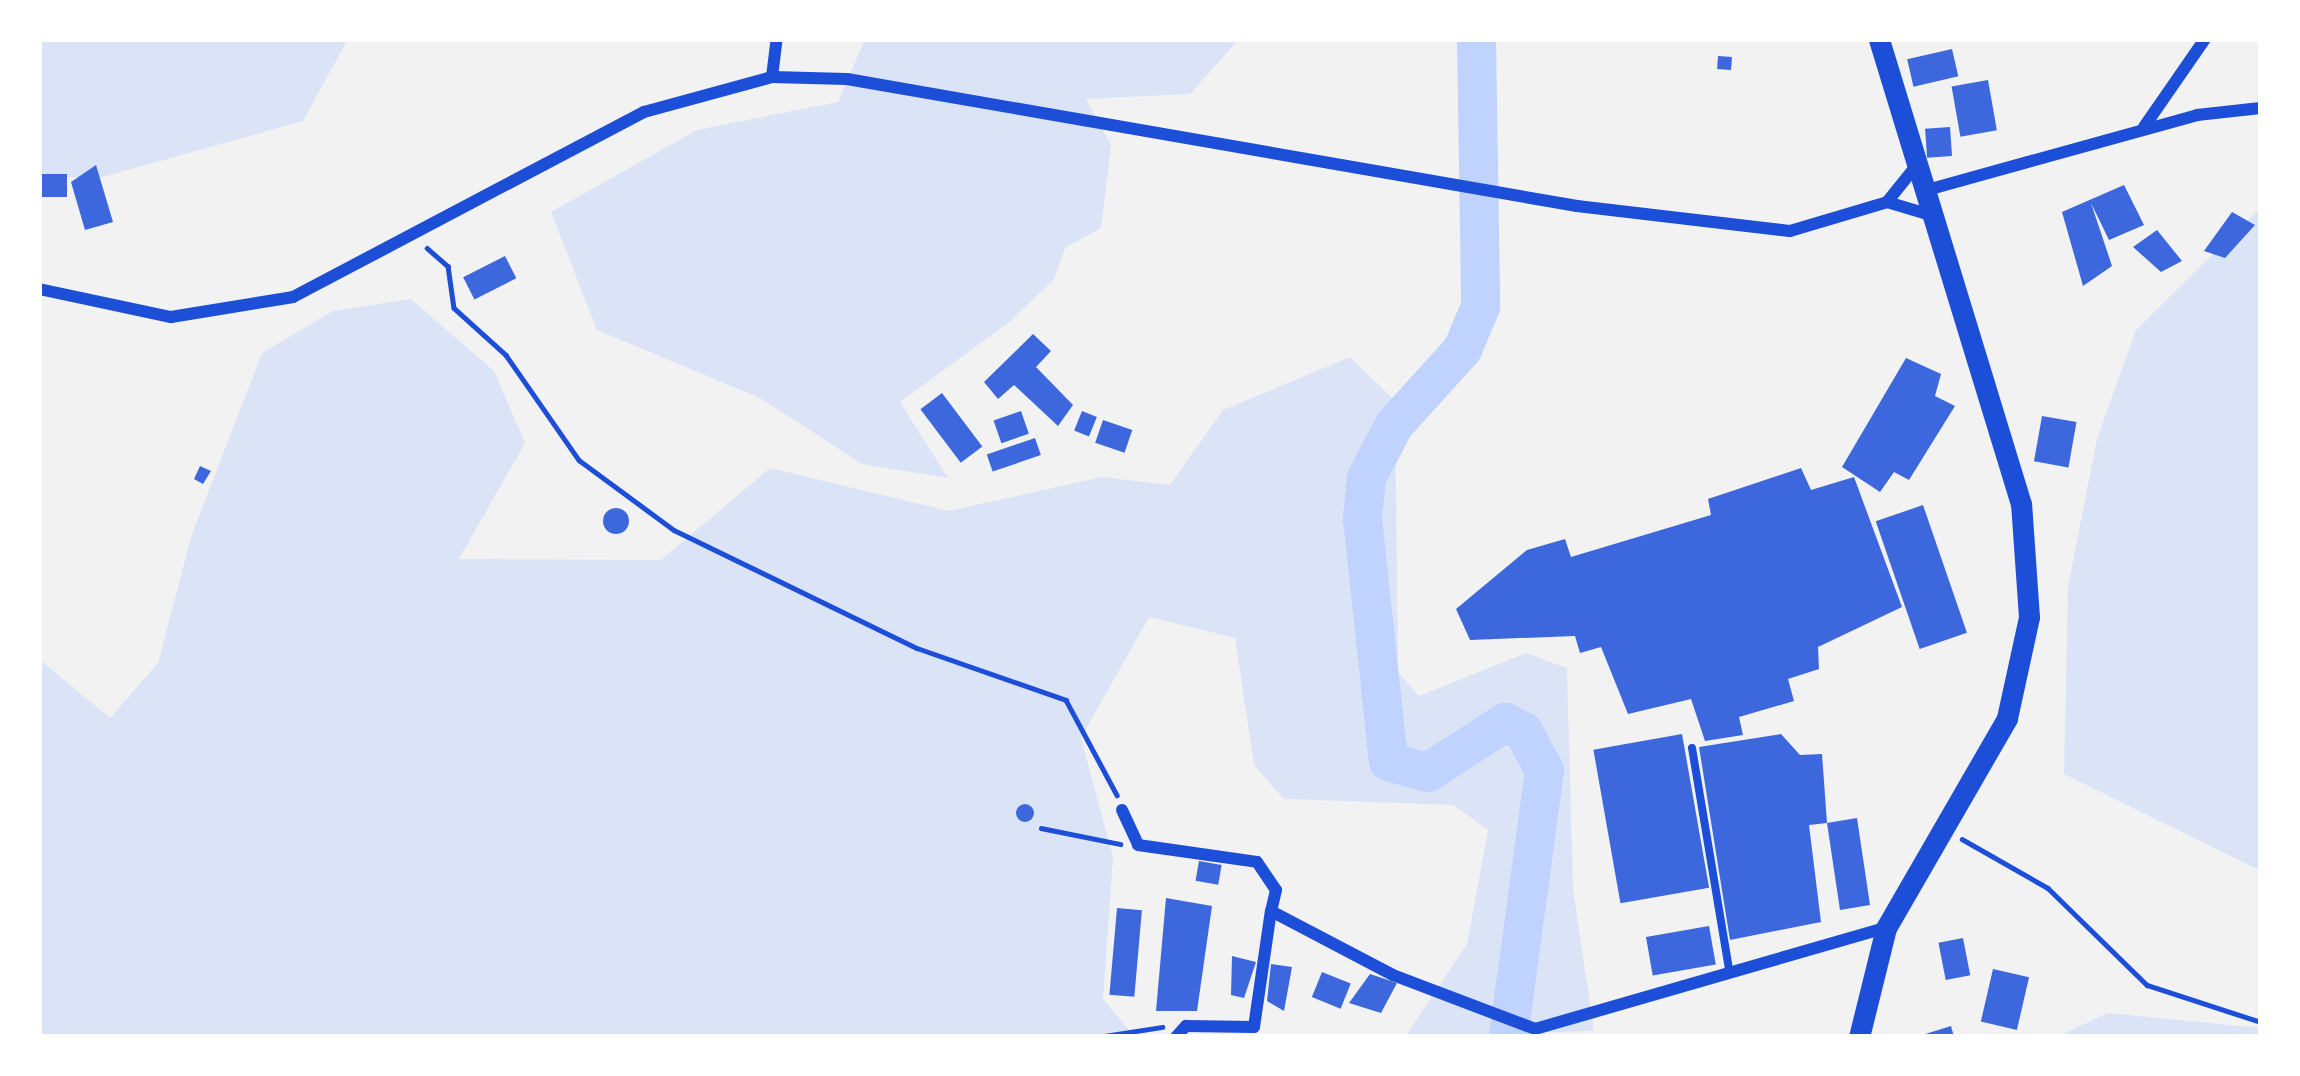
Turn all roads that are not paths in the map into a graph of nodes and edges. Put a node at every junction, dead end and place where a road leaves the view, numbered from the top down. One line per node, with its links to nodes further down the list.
1 (777, 39): 4 (street)
2 (1879, 39): 7 (main road)
3 (2205, 39): 6 (street)
4 (772, 76): 9 (street); 11 (street)
5 (2261, 108): 6 (street)
6 (2143, 128): 8 (street)
7 (1918, 163): 8 (main road); 9 (street)
8 (1927, 190): 10 (main road)
9 (1886, 202): 10 (street)
10 (1934, 216): 15 (main road)
11 (39, 290)
12 (1692, 748): 16 (lane)
13 (1122, 810): 14 (street)
14 (1271, 911): 16 (street); 17 (street)
15 (1886, 928): 16 (street); 18 (main road)
16 (1730, 976)
17 (1181, 1032)
18 (1859, 1037)

